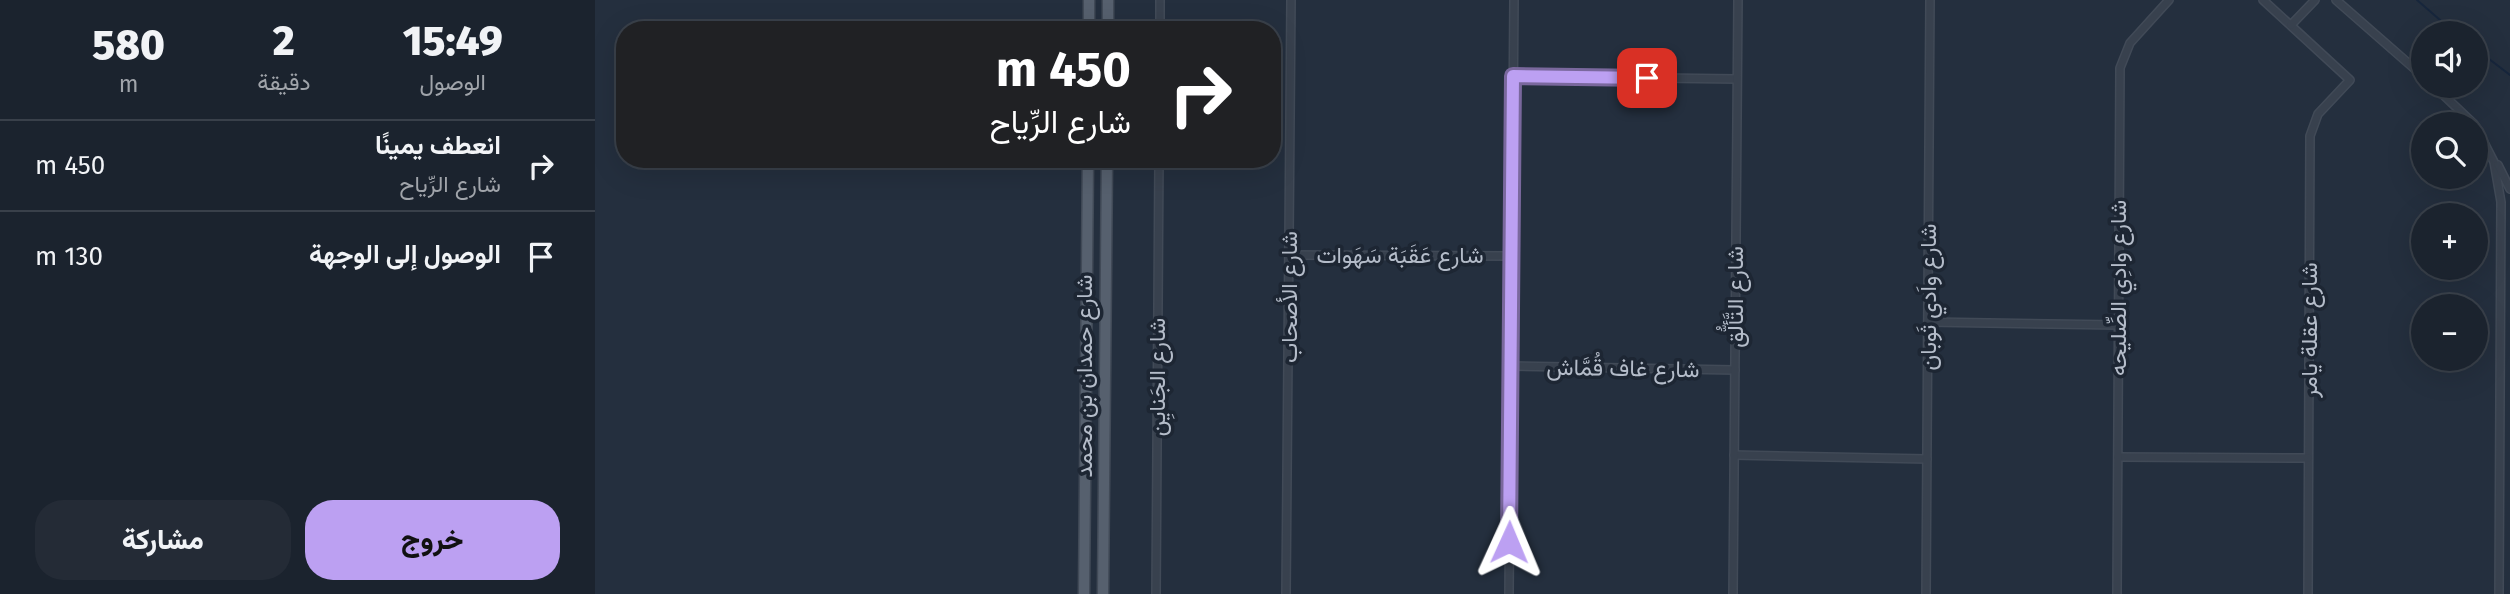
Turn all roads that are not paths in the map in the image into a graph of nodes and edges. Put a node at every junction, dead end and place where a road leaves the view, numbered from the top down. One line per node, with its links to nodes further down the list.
1 (1089, 0): 12 (main road)
2 (1108, 0): 13 (main road)
3 (1160, 0): 14 (street)
4 (1291, 0): 28 (street, شارع الأصحاب)
5 (1514, 0): 17 (street)
6 (1738, 0): 18 (street, شارع التَّألُّق)
7 (1930, 0): 30 (street, شارع واَدي ثَوبان)
8 (2169, 0): 31 (street, شارع وادِي الصِّليحه)
9 (2263, 0): 15 (street)
10 (2315, 0): 15 (street)
11 (2336, 0): 16 (street)
12 (1089, 21)
13 (1108, 21)
14 (1160, 21)
15 (2291, 25): 38 (street, شارع عقلة يامر)
16 (2411, 66)
17 (1513, 76): 18 (street); 29 (street)
18 (1737, 79): 33 (street, شارع التَّألُّق)
19 (2446, 98): 20 (street)
20 (2461, 112)
21 (2488, 149): 22 (street)
22 (2492, 156): 26 (street); 27 (street)
23 (1087, 168): 40 (main road, شارع حمدان بن محمد)
24 (1107, 168): 41 (main road, شارع حمدان بن محمد)
25 (1159, 168): 42 (street, شارع الجَنايِن)
26 (2510, 189)
27 (2506, 229): 34 (street)
28 (1289, 255): 29 (street, شارع عَقَبَة سَهَوات); 43 (street, شارع الأصحاب)
29 (1512, 256): 32 (street)
30 (1928, 323): 31 (street); 39 (street, شارع واَدي ثَوبان)
31 (2118, 325): 37 (street, شارع وادِي الصِّليحه)
32 (1511, 366): 33 (street, شارع غاف قُمَّاش); 44 (street)
33 (1735, 370): 36 (street, شارع التَّألُّق)
34 (2501, 428): 35 (street); 49 (street)
35 (2510, 428)
36 (1734, 455): 39 (street); 45 (street, شارع التَّألُّق)
37 (2118, 457): 38 (street); 47 (street, شارع وادِي الصِّليحه)
38 (2308, 458): 48 (street, شارع عقلة يامر)
39 (1927, 459): 46 (street, شارع واَدي ثَوبان)
40 (1084, 594)
41 (1103, 594)
42 (1156, 594)
43 (1286, 594)
44 (1509, 594)
45 (1733, 594)
46 (1926, 594)
47 (2117, 594)
48 (2308, 594)
49 (2499, 594)

